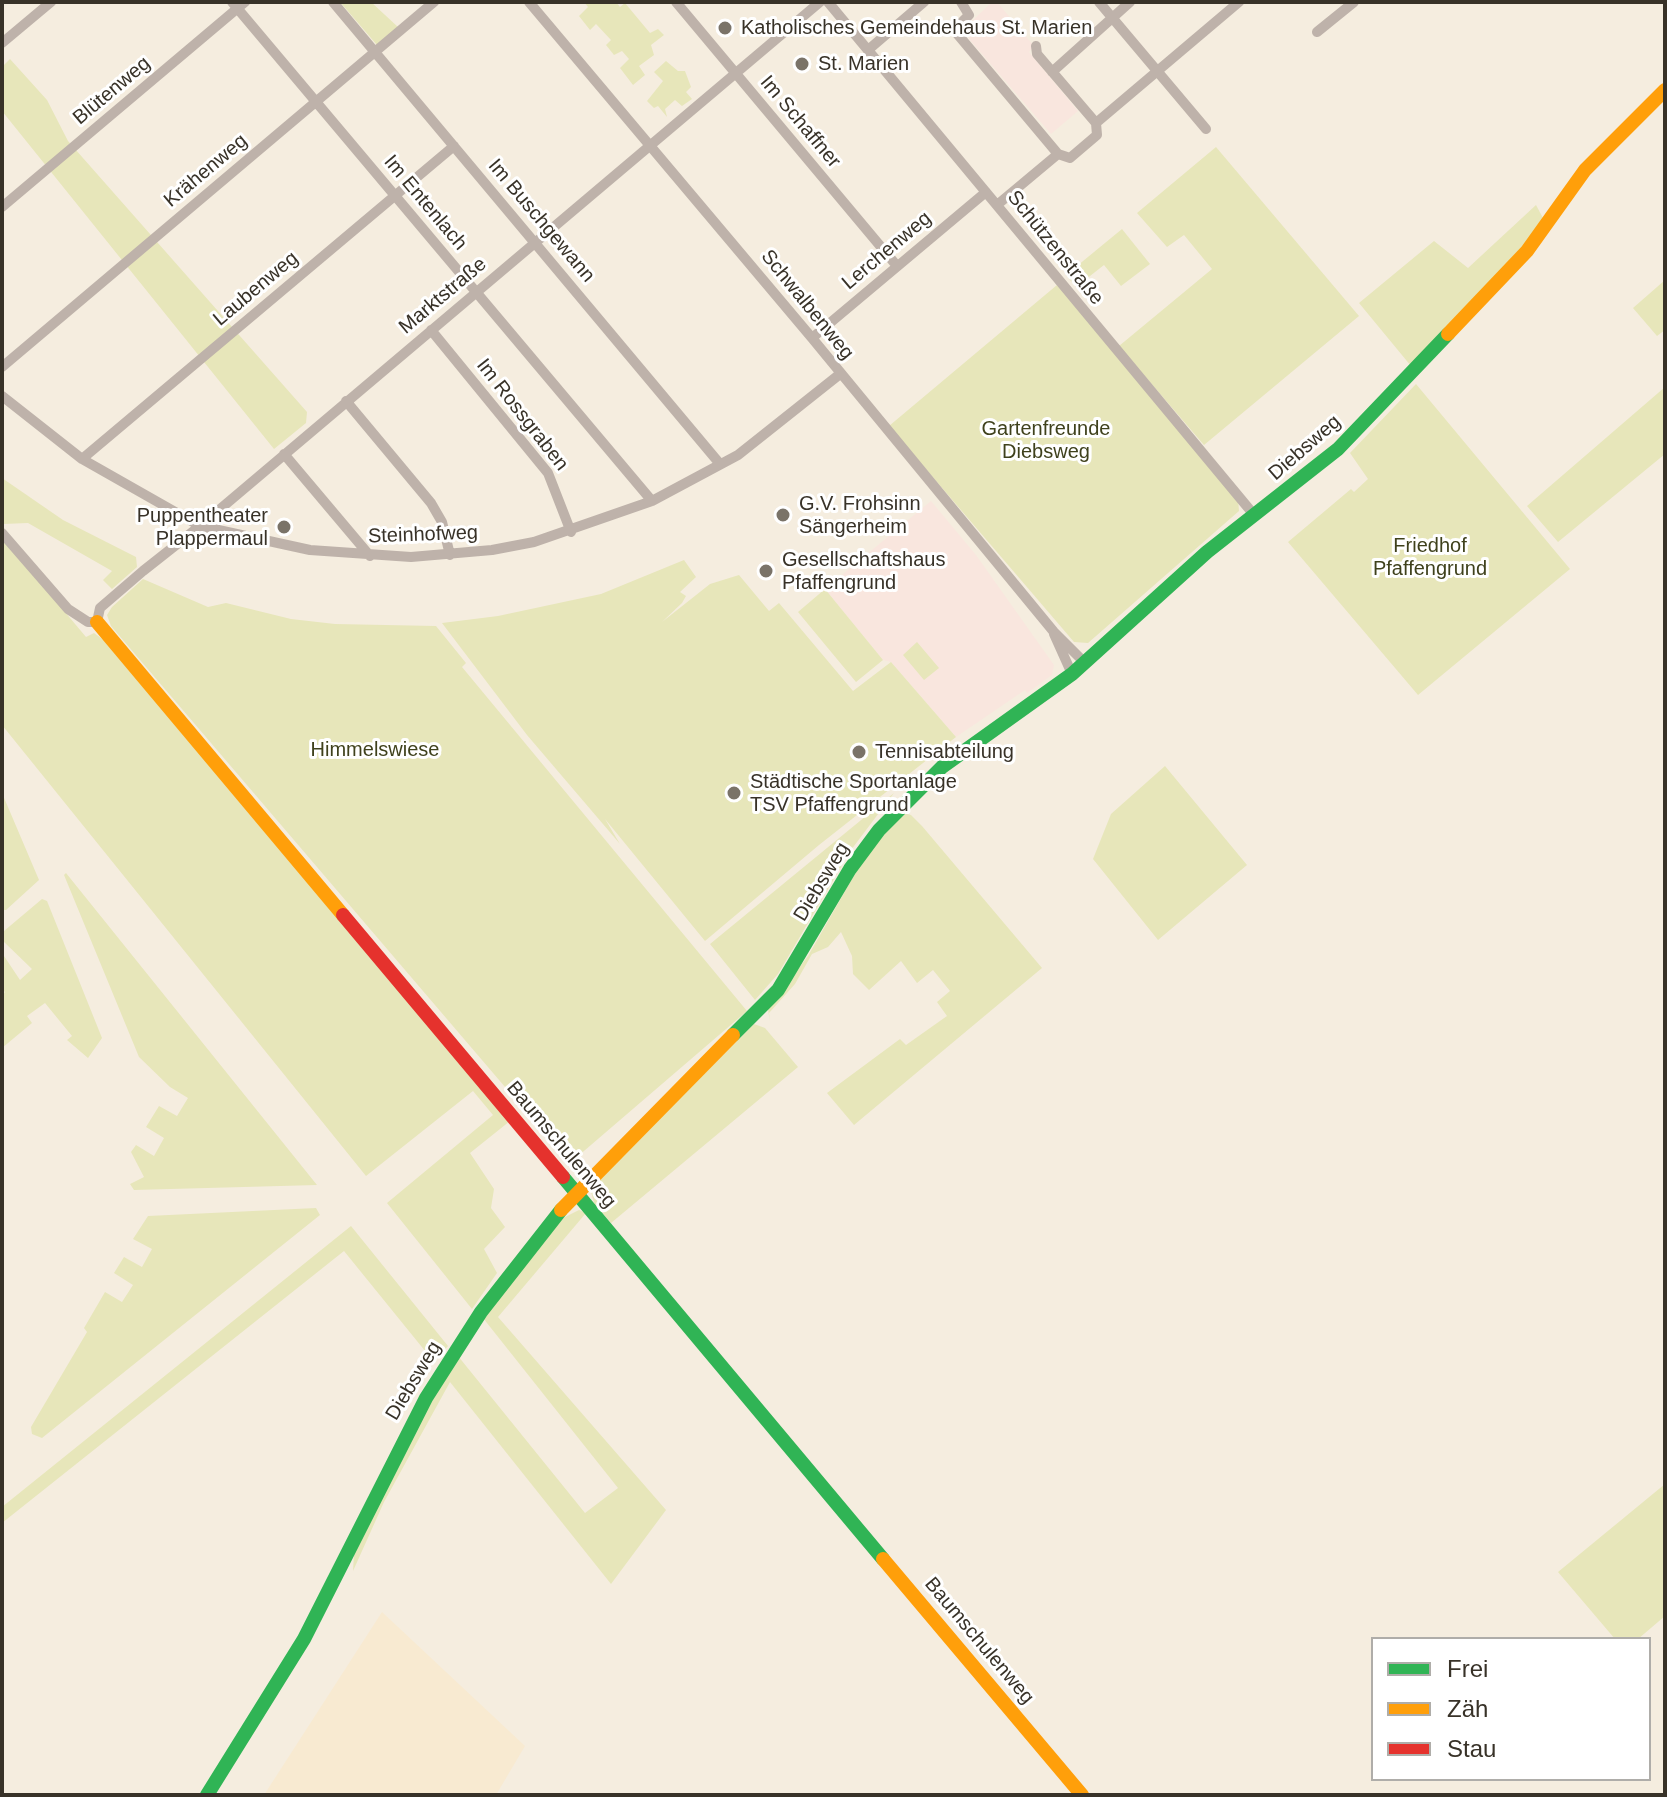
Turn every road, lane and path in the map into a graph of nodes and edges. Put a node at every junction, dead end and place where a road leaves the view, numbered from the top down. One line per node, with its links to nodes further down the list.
1 (51, 2): 17 (street)
2 (333, 2): 20 (street, Im Buschgewann)
3 (434, 2): 20 (street, Krähenweg)
4 (529, 2): 28 (street, Schwalbenweg)
5 (676, 2): 23 (street, Im Schaffner)
6 (820, 2): 23 (street, Marktstraße)
7 (828, 2): 19 (street, Schützenstraße)
8 (924, 2): 19 (street)
9 (961, 2): 30 (street)
10 (1099, 2): 15 (street)
11 (1130, 2): 15 (street)
12 (1354, 2): 16 (street)
13 (1236, 3): 21 (street)
14 (238, 4): 25 (street, Im Entenlach); 34 (street, Blütenweg)
15 (1112, 17): 21 (street); 22 (street)
16 (1317, 32)
17 (2, 43)
18 (1036, 46): 22 (street)
19 (868, 50): 31 (street, Schützenstraße)
20 (374, 51): 25 (street, Krähenweg); 29 (street, Im Buschgewann)
21 (1157, 71): 26 (street); 27 (street)
22 (1052, 72): 26 (street)
23 (736, 73): 28 (street, Marktstraße); 36 (street, Im Schaffner)
24 (1665, 90): 48 (main road, Diebsweg)
25 (316, 101): 32 (street, Im Entenlach); 40 (street, Krähenweg)
26 (1096, 123): 30 (street)
27 (1206, 129)
28 (649, 145): 35 (street, Marktstraße); 39 (street, Schwalbenweg)
29 (454, 146): 32 (street, Laubenweg); 35 (street, Im Buschgewann)
30 (1058, 154): 33 (street)
31 (986, 192): 33 (street, Schützenstraße); 36 (street, Lerchenweg)
32 (395, 196): 37 (street, Im Entenlach); 45 (street, Laubenweg)
33 (997, 205): 48 (street, Schützenstraße)
34 (2, 207)
35 (534, 242): 37 (street, Marktstraße); 46 (street, Im Buschgewann)
36 (897, 266): 39 (street, Lerchenweg)
37 (476, 292): 38 (street, Marktstraße); 47 (street, Im Entenlach)
38 (431, 330): 43 (street, Marktstraße); 50 (street, Im Rossgraben)
39 (812, 338): 41 (street, Schwalbenweg)
40 (2, 367)
41 (840, 374): 46 (street, Steinhofweg); 55 (street, Schwalbenweg)
42 (2, 396): 45 (street, Steinhofweg)
43 (346, 401): 44 (street, Marktstraße); 52 (street)
44 (284, 454): 49 (street, Marktstraße); 53 (street)
45 (82, 459): 49 (street, Steinhofweg)
46 (720, 464): 47 (street, Steinhofweg)
47 (652, 501): 50 (street, Steinhofweg)
48 (1255, 516): 56 (main road, Diebsweg)
49 (200, 526): 53 (street, Steinhofweg); 54 (street, Marktstraße)
50 (571, 532): 52 (street, Steinhofweg)
51 (2, 533): 54 (street, Baumschulenweg)
52 (450, 555): 53 (street, Steinhofweg)
53 (370, 556)
54 (97, 622): 58 (main road, Baumschulenweg)
55 (1054, 632): 56 (street, Schwalbenweg); 57 (street, Schwalbenweg)
56 (1080, 659): 57 (main road, Diebsweg)
57 (1072, 674): 58 (main road, Diebsweg)
58 (575, 1192): 59 (main road, Diebsweg); 60 (main road, Baumschulenweg)
59 (207, 1795)
60 (1082, 1795)

